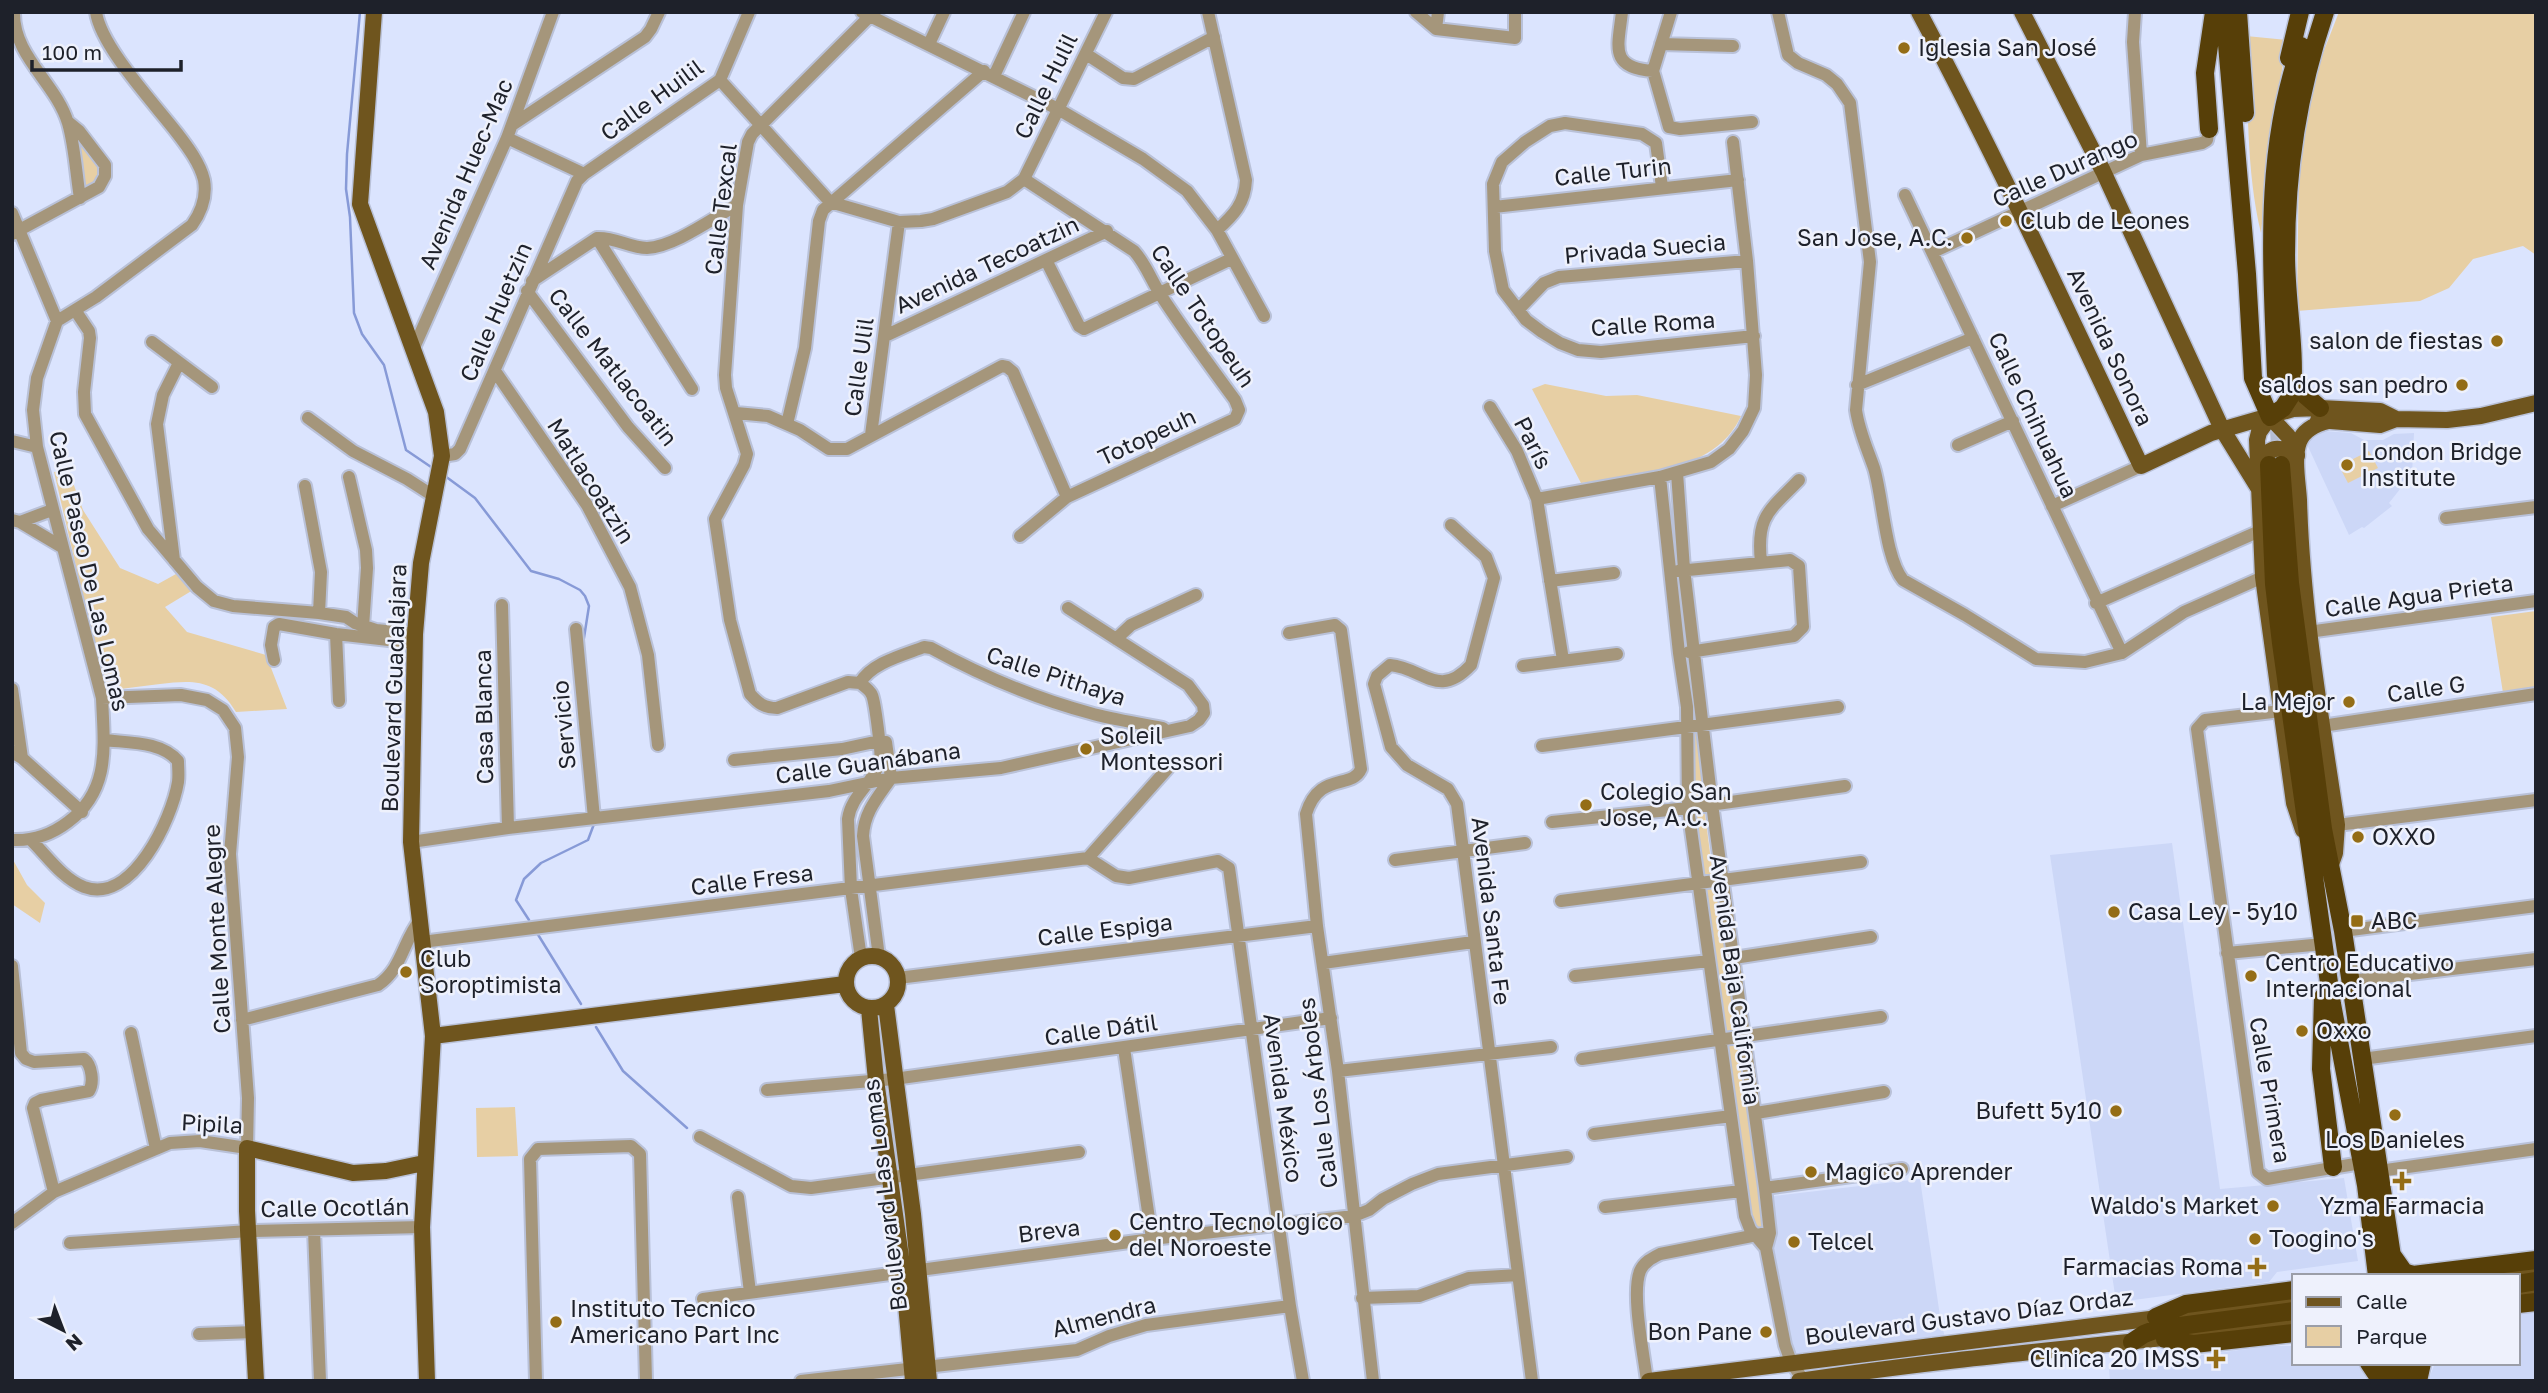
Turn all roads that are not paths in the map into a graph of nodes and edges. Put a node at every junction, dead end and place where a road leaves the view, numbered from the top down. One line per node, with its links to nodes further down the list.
1 (15, 12): 38 (street)
2 (96, 12): 69 (street)
3 (374, 12): 77 (main road, Boulevard Guadalajara)
4 (553, 12): 40 (street, Avenida Huec-Mac)
5 (659, 12): 40 (street)
6 (749, 12): 35 (street, Calle Huilil)
7 (944, 12): 29 (street)
8 (1024, 12): 34 (street)
9 (1106, 12): 32 (street, Calle Hulil)
10 (1208, 12): 28 (street)
11 (1416, 12): 27 (street)
12 (1438, 12): 27 (street)
13 (1515, 12): 27 (street)
14 (1622, 12): 33 (street)
15 (1671, 12): 30 (street)
16 (1778, 12): 81 (street)
17 (1919, 12): 56 (main road)
18 (2022, 12): 46 (main road)
19 (2135, 12): 45 (street)
20 (2214, 12): 42 (highway)
21 (2227, 12): 80 (highway)
22 (2238, 12): 80 (highway)
23 (2300, 12): 37 (highway)
24 (2314, 12): 37 (highway)
25 (2325, 12): 80 (highway)
26 (866, 14): 29 (street); 41 (street, Calle Texcal)
27 (1436, 29)
28 (1214, 37): 32 (street); 59 (street)
29 (929, 44): 34 (street)
30 (1661, 44): 31 (street); 33 (street)
31 (1733, 46)
32 (1086, 54): 36 (street, Calle Hulil)
33 (1653, 71): 39 (street)
34 (989, 74): 36 (street); 53 (street)
35 (720, 80): 41 (street); 47 (street, Calle Huilil)
36 (1058, 109): 48 (street, Calle Hulil); 59 (street)
37 (2282, 114): 80 (highway)
38 (68, 122): 52 (street); 52 (street)
39 (1752, 122)
40 (512, 125): 43 (street, Avenida Huec-Mac)
41 (761, 126): 53 (street); 54 (street, Calle Texcal)
42 (2209, 129): 45 (street, Calle Durango)
43 (507, 138): 47 (street); 77 (street, Avenida Huec-Mac)
44 (1733, 142): 49 (street)
45 (2141, 155): 46 (street, Calle Durango)
46 (2103, 172): 56 (street, Calle Durango); 93 (main road)
47 (584, 174): 67 (street, Calle Huetzin)
48 (1024, 179): 58 (street); 60 (street, Calle Totopeuh)
49 (1738, 180): 50 (street, Calle Turin); 66 (street)
50 (1662, 187): 55 (street, Calle Turin); 55 (street, Calle Roma)
51 (1906, 195): 63 (street, Calle Chihuahua)
52 (80, 198): 61 (street)
53 (830, 202): 58 (street); 92 (street)
54 (737, 205): 62 (street); 87 (street, Calle Texcal)
55 (1494, 207): 70 (street, Calle Roma)
56 (2020, 210): 63 (street, Calle Durango); 100 (main road, Avenida Sonora)
57 (12, 213): 61 (street)
58 (899, 222): 73 (street, Calle Ulil)
59 (1217, 230): 64 (street)
60 (1107, 231): 65 (street, Avenida Tecoatzin); 68 (street, Calle Totopeuh)
61 (17, 232): 72 (street)
62 (597, 238): 67 (street); 83 (street)
63 (1933, 252): 75 (street, Calle Chihuahua)
64 (1231, 259): 68 (street); 71 (street)
65 (1046, 260): 68 (street); 73 (street, Avenida Tecoatzin)
66 (1747, 261): 70 (street, Privada Suecia); 74 (street)
67 (530, 286): 79 (street, Calle Huetzin); 102 (street, Calle Matlacoatin)
68 (1160, 293): 86 (street, Calle Totopeuh)
69 (75, 310): 72 (street); 121 (street)
70 (1518, 310): 74 (street, Calle Roma)
71 (1264, 316)
72 (57, 321): 97 (street, Calle Paseo De Las Lomas)
73 (885, 336): 94 (street, Calle Ulil)
74 (1754, 337): 103 (street)
75 (1973, 338): 81 (street); 91 (street, Calle Chihuahua)
76 (152, 342): 78 (street)
77 (413, 350): 99 (main road, Boulevard Guadalajara)
78 (179, 363): 82 (street); 121 (street)
79 (495, 371): 99 (street, Calle Huetzin); 162 (street, Matlacoatzin)
80 (2271, 376): 88 (highway); 89 (highway); 89 (highway)
81 (1857, 385): 143 (street)
82 (212, 387)
83 (692, 389)
84 (2536, 403): 88 (main road)
85 (1490, 407): 111 (street, París)
86 (1239, 410): 110 (street, Totopeuh)
87 (736, 413): 92 (street); 148 (street, Calle Texcal)
88 (2324, 414): 89 (main road); 98 (main road)
89 (2270, 417): 93 (main road); 98 (main road); 101 (main road)
90 (308, 418): 109 (street)
91 (2013, 421): 96 (street); 112 (street, Calle Chihuahua)
92 (787, 424): 94 (street)
93 (2222, 429): 100 (main road); 108 (main road)
94 (871, 435): 110 (street)
95 (12, 441): 97 (street)
96 (1958, 445)
97 (37, 446): 114 (street, Calle Paseo De Las Lomas)
98 (2297, 456): 101 (main road); 136 (main road)
99 (441, 461): 109 (main road, Boulevard Guadalajara)
100 (2141, 466): 112 (street)
101 (2269, 466): 108 (main road); 184 (highway); 189 (highway)
102 (665, 468)
103 (1678, 473): 105 (street); 123 (street, Avenida Baja California)
104 (349, 477): 134 (street)
105 (1660, 477): 111 (street); 124 (street, Avenida Baja California)
106 (1800, 480): 122 (street)
107 (305, 486): 133 (street)
108 (2259, 489): 118 (main road)
109 (436, 491): 139 (main road, Boulevard Guadalajara)
110 (1068, 497): 119 (street, Totopeuh)
111 (1537, 499): 127 (street)
112 (2052, 506): 130 (street, Calle Chihuahua)
113 (2536, 507): 115 (street)
114 (52, 510): 116 (street); 120 (street, Calle Paseo De Las Lomas)
115 (2446, 518)
116 (16, 521): 120 (street)
117 (1451, 525): 185 (street, Avenida Santa Fe)
118 (2262, 530): 126 (main road); 130 (street)
119 (1020, 536)
120 (62, 547): 151 (street, Calle Paseo De Las Lomas)
121 (174, 560): 133 (street)
122 (1761, 562): 123 (street); 141 (street)
123 (1684, 569): 124 (street); 141 (street, Avenida Baja California)
124 (1670, 572): 142 (street, Avenida Baja California)
125 (1614, 573): 127 (street)
126 (2263, 577): 143 (street); 154 (main road)
127 (1550, 581): 146 (street)
128 (1196, 595): 140 (street)
129 (2536, 601): 136 (street, Calle Agua Prieta)
130 (2096, 603): 143 (street, Calle Chihuahua)
131 (502, 605): 179 (street, Casa Blanca)
132 (1068, 608): 140 (street, Calle Guanábana)
133 (320, 613): 134 (street)
134 (363, 626): 139 (street)
135 (576, 628): 176 (street, Servicio)
136 (2308, 632): 157 (main road)
137 (1289, 633): 197 (street, Calle Los Árboles)
138 (336, 634): 139 (street); 145 (street); 152 (street)
139 (415, 639): 182 (main road, Boulevard Guadalajara)
140 (1116, 639): 159 (street, Calle Guanábana)
141 (1696, 652): 142 (street); 156 (street, Avenida Baja California)
142 (1679, 653): 158 (street, Avenida Baja California)
143 (2122, 653)
144 (1617, 654): 146 (street)
145 (274, 660)
146 (1563, 660): 147 (street)
147 (1523, 666)
148 (860, 683): 155 (street); 159 (street, Calle Pithaya)
149 (12, 689): 164 (street)
150 (2536, 694): 157 (street, Calle G)
151 (102, 698): 160 (street, Calle Paseo De Las Lomas); 220 (street, Calle Monte Alegre)
152 (339, 701)
153 (1838, 707): 156 (street)
154 (2281, 711): 184 (main road); 204 (street, Calle Primera)
155 (875, 718): 161 (street); 167 (street)
156 (1704, 726): 158 (street); 172 (street, Avenida Baja California)
157 (2322, 726): 178 (main road)
158 (1688, 728): 163 (street); 173 (street, Avenida Baja California)
159 (1171, 730): 167 (street, Calle Guanábana)
160 (104, 740): 175 (street, Calle Paseo De Las Lomas); 181 (street)
161 (879, 740): 165 (street); 168 (street)
162 (658, 744)
163 (1542, 746)
164 (17, 755): 175 (street)
165 (734, 760)
166 (1168, 768): 186 (street)
167 (891, 778): 168 (street, Calle Guanábana); 192 (street)
168 (868, 782): 170 (street, Calle Guanábana); 174 (street)
169 (1845, 786): 172 (street)
170 (829, 790): 174 (street); 176 (street, Calle Guanábana)
171 (2536, 800): 178 (street)
172 (1712, 804): 173 (street); 190 (street, Avenida Baja California)
173 (1688, 808): 177 (street); 191 (street, Avenida Baja California)
174 (849, 809): 193 (street)
175 (82, 812): 181 (street)
176 (594, 818): 179 (street, Calle Guanábana)
177 (1552, 822)
178 (2337, 824): 189 (main road)
179 (508, 828): 182 (street, Calle Guanábana)
180 (12, 840): 181 (street)
181 (32, 841)
182 (411, 842): 196 (main road, Boulevard Guadalajara)
183 (1525, 843): 185 (street)
184 (2309, 848): 203 (highway)
185 (1462, 851): 187 (street); 202 (street, Avenida Santa Fe)
186 (1088, 858): 192 (street, Calle Fresa); 199 (street, Avenida México)
187 (1395, 860)
188 (1861, 862): 190 (street)
189 (2330, 868): 198 (highway)
190 (1724, 881): 191 (street); 207 (street, Avenida Baja California)
191 (1700, 884): 194 (street); 209 (street, Avenida Baja California)
192 (870, 887): 193 (street, Calle Fresa); 205 (street)
193 (851, 888): 201 (street, Calle Fresa); 206 (street)
194 (1561, 901)
195 (2536, 906): 198 (street)
196 (420, 920): 201 (main road, Boulevard Guadalajara); 220 (street)
197 (1317, 926): 199 (street, Calle Espiga); 210 (street, Calle Los Árboles)
198 (2343, 931): 214 (highway)
199 (1239, 936): 213 (street, Calle Espiga); 221 (street, Avenida México)
200 (1871, 937): 207 (street)
201 (422, 942): 223 (main road, Boulevard Guadalajara)
202 (1473, 942): 210 (street); 229 (street, Avenida Santa Fe)
203 (2324, 950): 204 (street); 247 (highway); 249 (highway)
204 (2227, 953): 249 (street, Calle Primera)
205 (879, 957): 206 (main road); 213 (main road)
206 (861, 958): 215 (main road)
207 (1734, 958): 225 (street, Avenida Baja California)
208 (2536, 959): 214 (street)
209 (1709, 961): 212 (street); 226 (street, Avenida Baja California)
210 (1323, 963): 219 (street, Calle Los Árboles)
211 (12, 965): 256 (street)
212 (1575, 976)
213 (898, 978): 216 (main road)
214 (2351, 981): 231 (highway)
215 (845, 984): 217 (main road); 223 (main road)
216 (886, 1005): 217 (main road); 233 (main road, Boulevard Las Lomas)
217 (869, 1009): 234 (main road, Boulevard Las Lomas)
218 (1881, 1017): 225 (street)
219 (1331, 1018): 221 (street, Calle Dátil); 232 (street, Calle Los Árboles)
220 (242, 1020): 241 (street, Calle Monte Alegre)
221 (1252, 1030): 228 (street, Calle Dátil); 261 (street, Avenida México)
222 (131, 1033): 242 (street)
223 (433, 1036): 246 (main road, Boulevard Guadalajara)
224 (2536, 1036): 231 (street)
225 (1743, 1038): 226 (street); 237 (street, Avenida Baja California)
226 (1720, 1040): 230 (street); 238 (street, Avenida Baja California)
227 (1551, 1047): 229 (street)
228 (1124, 1048): 233 (street, Calle Dátil); 267 (street)
229 (1489, 1055): 232 (street); 248 (street, Avenida Santa Fe)
230 (1582, 1059)
231 (2362, 1059): 251 (highway)
232 (1338, 1071): 259 (street, Calle Los Árboles)
233 (894, 1079): 234 (street, Calle Dátil); 252 (main road, Boulevard Las Lomas)
234 (876, 1080): 235 (street, Calle Dátil); 253 (main road, Boulevard Las Lomas)
235 (767, 1090)
236 (1884, 1092): 237 (street)
237 (1756, 1112): 254 (street, Avenida Baja California)
238 (1731, 1116): 239 (street); 255 (street, Avenida Baja California)
239 (1594, 1134)
240 (700, 1137): 253 (street)
241 (247, 1148): 242 (street, Pipila); 246 (main road, Pipila); 264 (main road)
242 (156, 1149): 256 (street, Pipila)
243 (2536, 1149): 251 (street)
244 (1079, 1152): 252 (street)
245 (1567, 1157): 248 (street)
246 (424, 1163): 262 (main road, Boulevard Guadalajara)
247 (2361, 1163): 249 (street, Calle Primera); 270 (highway)
248 (1503, 1165): 259 (street); 277 (street, Avenida Santa Fe)
249 (2333, 1167)
250 (1902, 1169): 254 (street)
251 (2379, 1171): 271 (highway)
252 (907, 1175): 253 (street); 272 (main road, Boulevard Las Lomas)
253 (890, 1178): 272 (main road, Boulevard Las Lomas)
254 (1765, 1188): 265 (street, Avenida Baja California)
255 (1741, 1191): 258 (street); 266 (street, Avenida Baja California)
256 (54, 1192): 260 (street, Pipila)
257 (738, 1197): 279 (street)
258 (1605, 1207)
259 (1354, 1216): 261 (street, Breva); 281 (street, Calle Los Árboles)
260 (12, 1223)
261 (1279, 1223): 267 (street, Breva); 283 (street, Avenida México)
262 (422, 1227): 263 (street, Calle Ocotlán); 298 (main road, Boulevard Guadalajara)
263 (314, 1230): 264 (street, Calle Ocotlán); 297 (street)
264 (249, 1231): 268 (street, Calle Ocotlán); 287 (main road)
265 (1770, 1233): 266 (street); 269 (street, Avenida Baja California)
266 (1755, 1235): 269 (street, Avenida Baja California); 305 (street)
267 (1152, 1239): 272 (street, Breva)
268 (71, 1242)
269 (1766, 1248): 292 (street, Avenida Baja California)
270 (2374, 1249): 273 (highway); 274 (highway)
271 (2392, 1255): 275 (highway); 276 (highway)
272 (910, 1270): 279 (street, Breva); 294 (main road, Boulevard Las Lomas)
273 (2366, 1274)
274 (2377, 1274)
275 (2395, 1274)
276 (2410, 1274)
277 (1518, 1275): 281 (street); 304 (street, Avenida Santa Fe)
278 (2292, 1290): 285 (highway)
279 (750, 1293): 280 (street, Breva)
280 (703, 1298)
281 (1362, 1298): 303 (street, Calle Los Árboles)
282 (2292, 1301): 285 (main road, Boulevard Gustavo Díaz Ordaz)
283 (1290, 1306): 294 (street, Almendra); 302 (street, Avenida México)
284 (2292, 1311): 291 (highway)
285 (2156, 1317): 292 (main road, Boulevard Gustavo Díaz Ordaz)
286 (2292, 1323): 290 (main road, Boulevard Gustavo Díaz Ordaz)
287 (254, 1332): 289 (street); 296 (main road)
288 (2292, 1333): 290 (highway)
289 (198, 1334)
290 (2165, 1339): 291 (main road, Boulevard Gustavo Díaz Ordaz)
291 (2132, 1342): 295 (main road, Boulevard Gustavo Díaz Ordaz)
292 (1791, 1362): 295 (street, Avenida Baja California); 305 (main road, Boulevard Gustavo Díaz Ordaz)
293 (2370, 1365): 307 (highway)
294 (920, 1374): 301 (street, Almendra)
295 (1804, 1380): 306 (main road, Boulevard Gustavo Díaz Ordaz)
296 (256, 1381)
297 (320, 1381)
298 (427, 1381)
299 (536, 1381): 300 (street)
300 (646, 1381)
301 (801, 1381)
302 (1303, 1381)
303 (1373, 1381)
304 (1532, 1381)
305 (1648, 1381)
306 (1799, 1381)
307 (2381, 1381)

